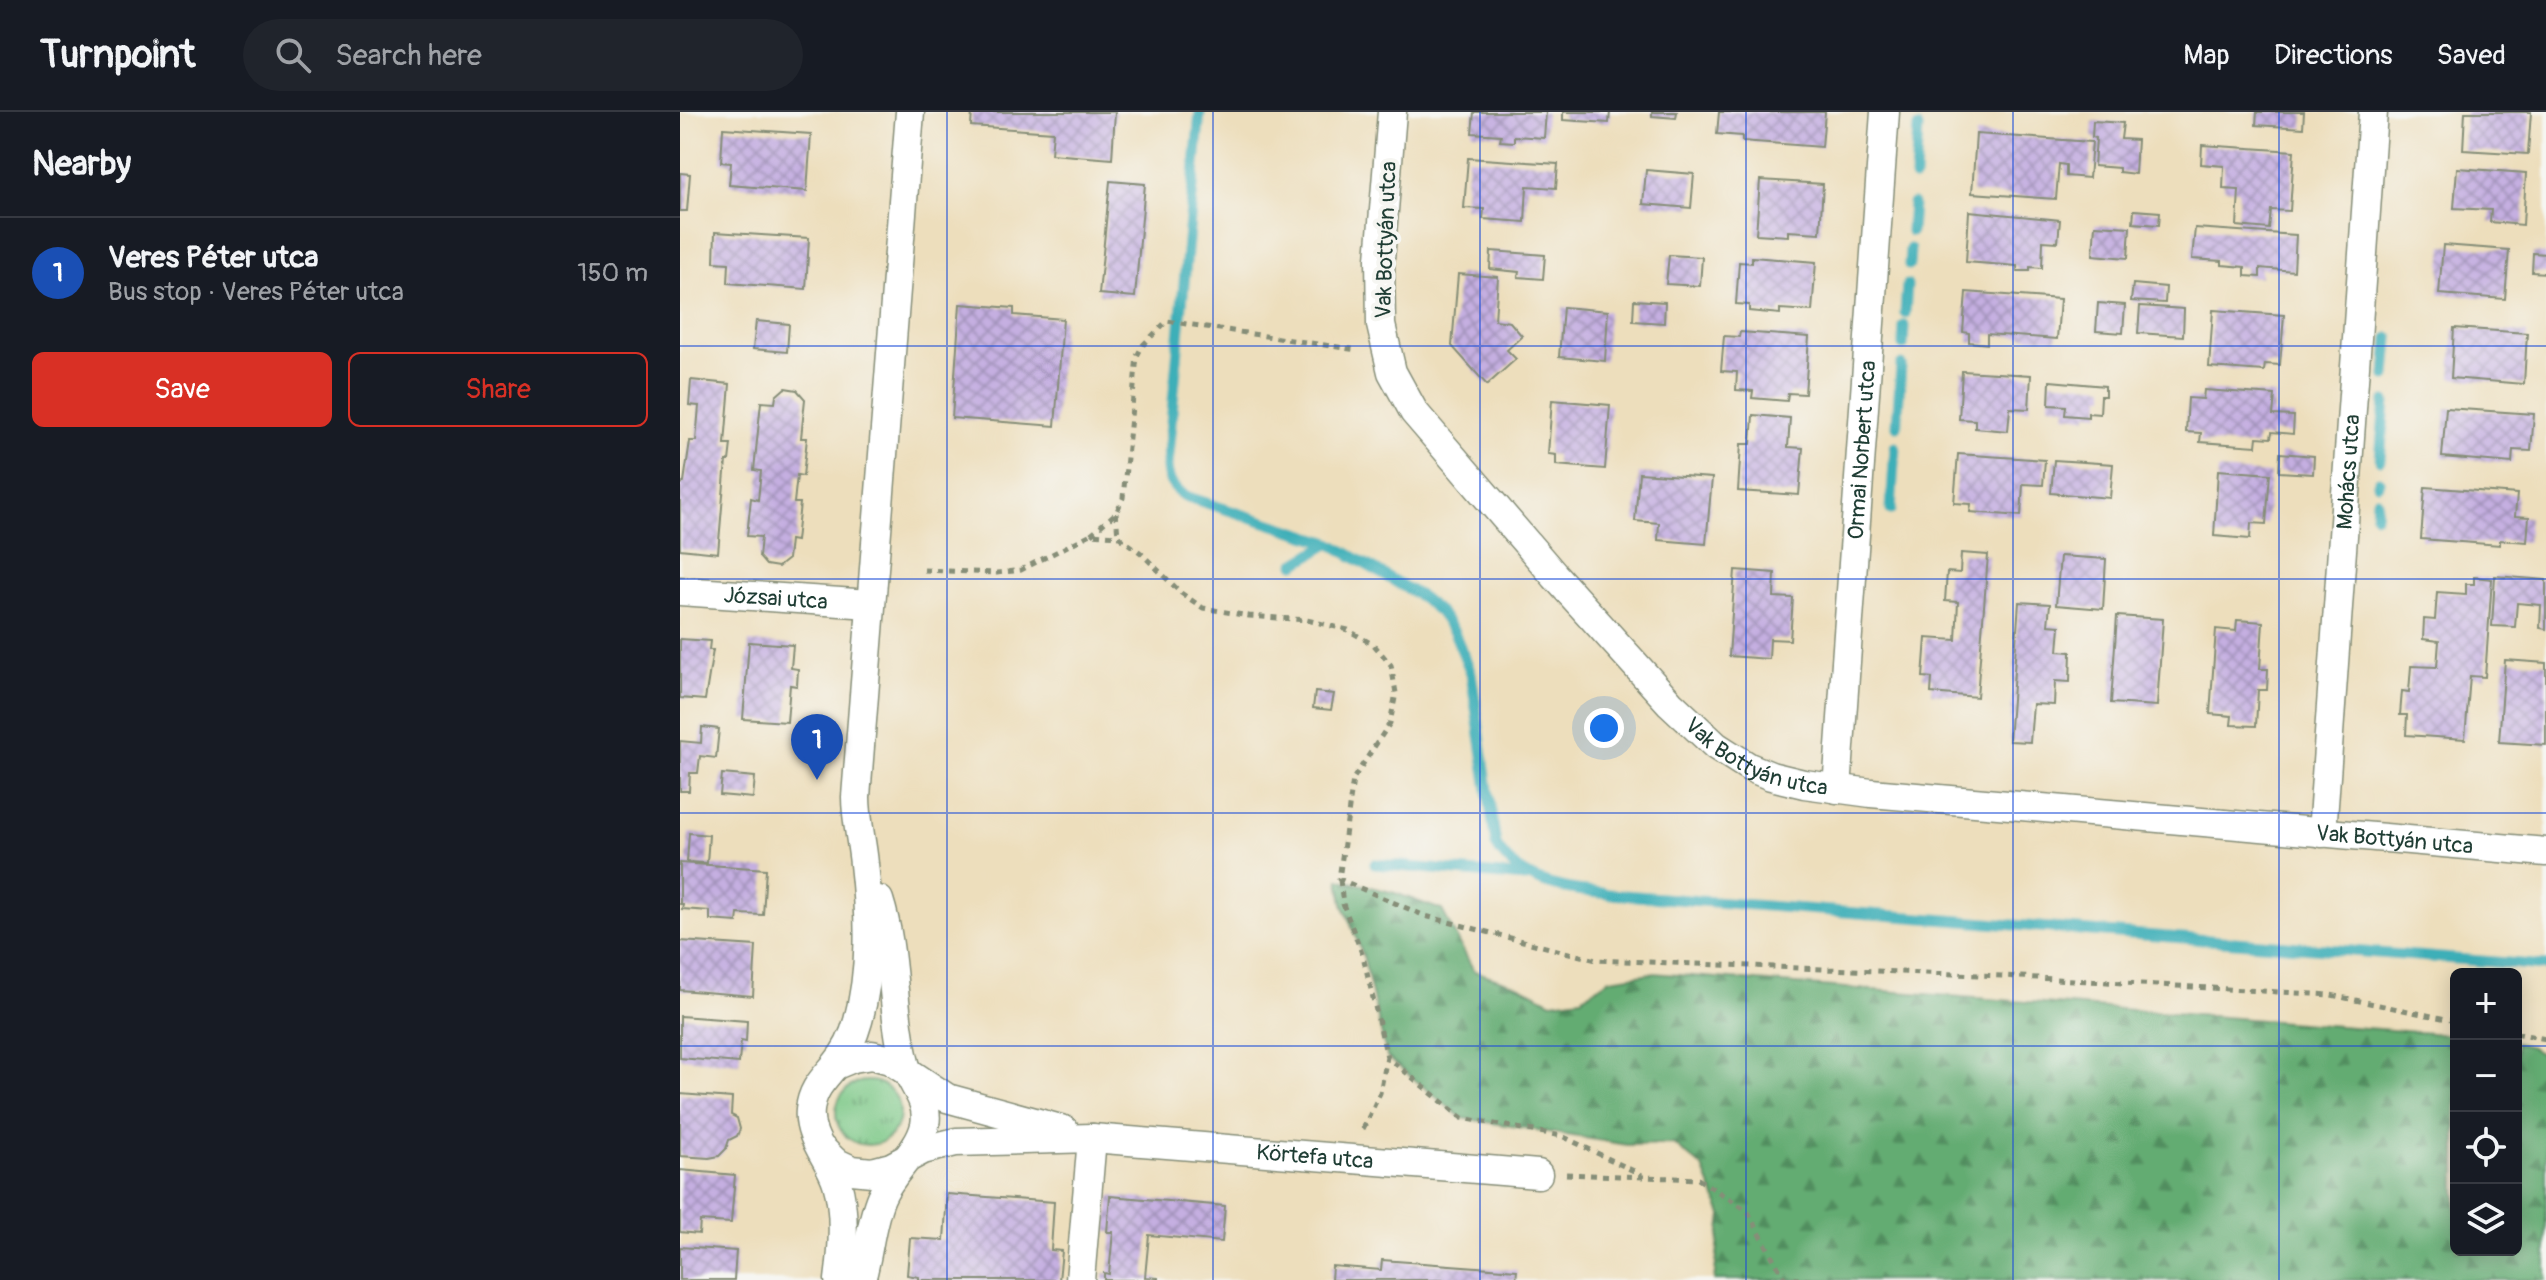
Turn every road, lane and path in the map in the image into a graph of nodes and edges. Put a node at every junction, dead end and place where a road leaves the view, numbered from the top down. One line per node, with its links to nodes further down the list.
1 (910, 112): 11 (street)
2 (1392, 112): 5 (street, Vak Bottyán utca)
3 (1885, 112): 12 (street, Ormai Norbert utca)
4 (2373, 112): 13 (street, Mohács utca)
5 (1386, 355): 6 (path); 12 (street, Vak Bottyán utca)
6 (1116, 513): 7 (path); 8 (path)
7 (1091, 534): 8 (path); 9 (path)
8 (1118, 536): 16 (path)
9 (924, 570)
10 (680, 591): 11 (street, Józsai utca)
11 (870, 604): 15 (street)
12 (1837, 789): 13 (street, Vak Bottyán utca)
13 (2322, 833): 14 (street, Vak Bottyán utca)
14 (2546, 852)
15 (864, 861): 21 (street); 22 (street)
16 (1339, 879): 17 (path); 20 (path)
17 (2450, 1020)
18 (2522, 1034): 19 (path)
19 (2546, 1039)
20 (1387, 1057): 26 (path); 28 (path)
21 (836, 1065): 22 (street); 24 (street)
22 (907, 1070): 23 (street, Körtefa utca); 25 (street)
23 (1092, 1138): 25 (street, Körtefa utca); 26 (street, Körtefa utca); 31 (street)
24 (820, 1148): 25 (street); 29 (street)
25 (907, 1157): 30 (street)
26 (1347, 1158): 27 (street, Körtefa utca)
27 (1538, 1174): 28 (path)
28 (1642, 1175): 32 (path)
29 (839, 1280)
30 (861, 1280)
31 (1080, 1280)
32 (1812, 1280)

